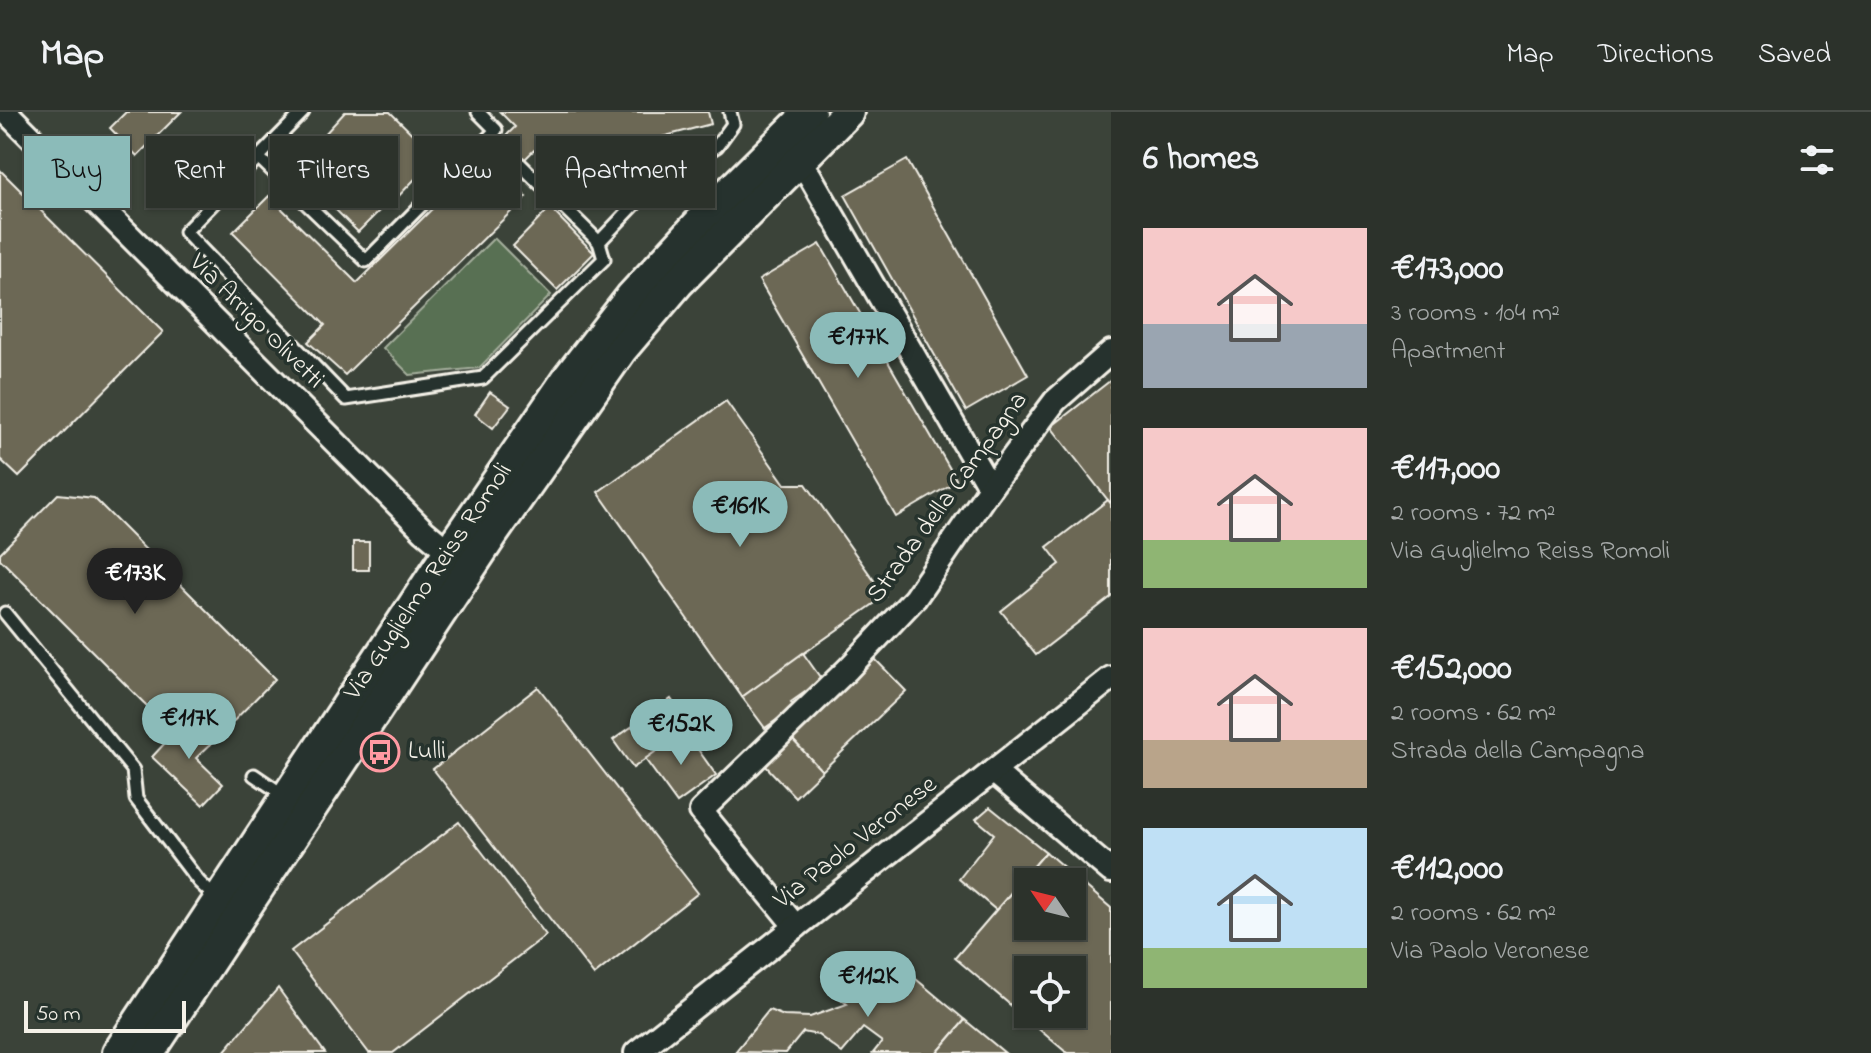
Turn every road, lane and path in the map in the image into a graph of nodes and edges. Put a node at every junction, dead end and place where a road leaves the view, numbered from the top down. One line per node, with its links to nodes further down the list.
1 (6, 112): 13 (street, Via Arrigo Olivetti)
2 (303, 112): 8 (lane)
3 (478, 112): 8 (lane)
4 (730, 112): 10 (lane)
5 (810, 112): 7 (main road, Via Guglielmo Reiss Romoli)
6 (848, 112): 7 (main road, Via Guglielmo Reiss Romoli)
7 (788, 152): 12 (street); 13 (main road, Via Guglielmo Reiss Romoli)
8 (258, 157): 10 (lane)
9 (520, 164): 10 (lane)
10 (599, 242)
11 (1111, 352): 12 (street, Strada della Campagna)
12 (990, 488): 21 (street, Strada della Campagna)
13 (459, 561): 18 (main road, Via Guglielmo Reiss Romoli)
14 (5, 613): 20 (lane)
15 (1111, 678): 16 (street, Via Paolo Veronese)
16 (993, 771): 19 (street); 21 (street, Via Paolo Veronese)
17 (254, 775): 18 (lane)
18 (298, 804): 20 (main road, Via Guglielmo Reiss Romoli)
19 (1111, 871)
20 (228, 910): 22 (main road, Via Guglielmo Reiss Romoli); 23 (main road, Via Guglielmo Reiss Romoli)
21 (796, 927): 24 (street, Via Paolo Veronese)
22 (118, 1053)
23 (149, 1053)
24 (636, 1053)

